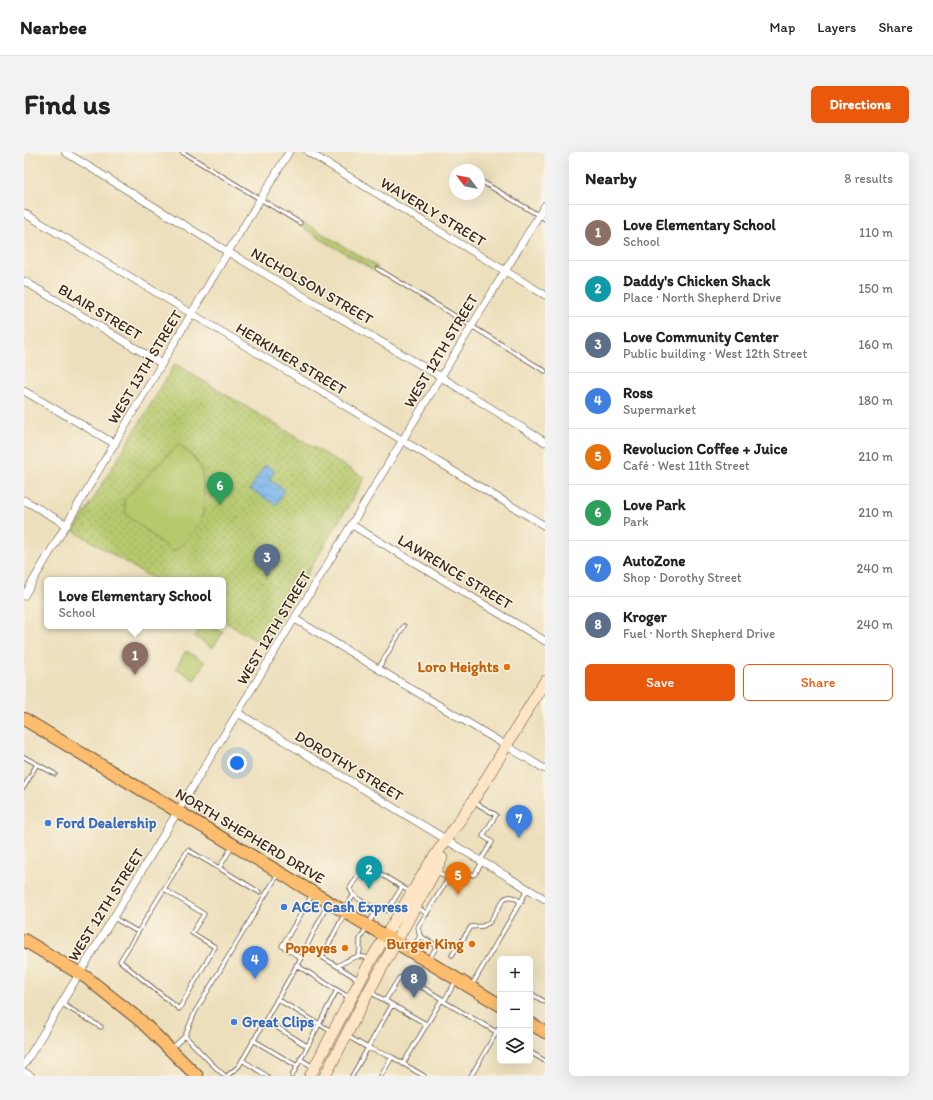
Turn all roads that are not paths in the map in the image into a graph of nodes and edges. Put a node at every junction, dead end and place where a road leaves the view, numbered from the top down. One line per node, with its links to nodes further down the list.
1 (65, 152): 11 (street, NICHOLSON STREET)
2 (182, 152): 6 (lane)
3 (289, 152): 6 (street, WEST 13TH STREET)
4 (308, 152): 13 (street, WAVERLY STREET)
5 (485, 184): 9 (lane)
6 (261, 200): 10 (lane); 11 (street, WEST 13TH STREET)
7 (545, 205): 9 (street, WEST 12TH STREET)
8 (24, 213): 16 (street, HERKIMER STREET)
9 (542, 218): 13 (street, WEST 12TH STREET)
10 (300, 223)
11 (228, 252): 16 (street, WEST 13TH STREET); 20 (street, NICHOLSON STREET)
12 (378, 269): 17 (lane)
13 (505, 271): 15 (street, WAVERLY STREET); 17 (street, WEST 12TH STREET)
14 (24, 281): 18 (street, BLAIR STREET)
15 (545, 295)
16 (192, 314): 18 (street, WEST 13TH STREET); 22 (street, HERKIMER STREET)
17 (471, 326): 19 (lane); 20 (street, WEST 12TH STREET)
18 (162, 364): 24 (street, WEST 13TH STREET)
19 (545, 371)
20 (441, 377): 22 (street, WEST 12TH STREET); 23 (street, NICHOLSON STREET)
21 (24, 391): 24 (street)
22 (402, 441): 27 (street, WEST 12TH STREET); 28 (street, HERKIMER STREET)
23 (545, 442)
24 (115, 444): 26 (street, WEST 13TH STREET)
25 (24, 500): 26 (street)
26 (67, 525): 29 (street, WEST 13TH STREET)
27 (352, 525): 30 (street, WEST 12TH STREET); 32 (street, LAWRENCE STREET)
28 (545, 526)
29 (24, 596)
30 (295, 619): 33 (street); 35 (street, WEST 12TH STREET)
31 (404, 626): 33 (lane)
32 (545, 642)
33 (378, 669): 37 (street)
34 (545, 681): 37 (main road)
35 (238, 713): 44 (street, WEST 12TH STREET); 45 (street, DOROTHY STREET)
36 (24, 719): 44 (main road, NORTH SHEPHERD DRIVE)
37 (506, 746): 40 (street); 43 (main road)
38 (24, 757): 39 (lane)
39 (37, 764): 41 (lane); 42 (lane)
40 (545, 769)
41 (55, 774)
42 (24, 787)
43 (473, 801): 45 (main road); 47 (lane)
44 (178, 813): 46 (main road, NORTH SHEPHERD DRIVE); 66 (street, WEST 12TH STREET)
45 (449, 842): 47 (street, DOROTHY STREET); 49 (main road); 57 (main road)
46 (233, 845): 48 (lane); 50 (main road, NORTH SHEPHERD DRIVE)
47 (482, 861): 51 (lane); 53 (street, DOROTHY STREET)
48 (219, 868): 54 (lane); 55 (lane)
49 (435, 870): 51 (lane); 62 (main road)
50 (279, 872): 56 (main road, NORTH SHEPHERD DRIVE); 104 (lane)
51 (448, 879): 65 (lane)
52 (402, 887): 57 (lane); 58 (lane); 63 (lane)
53 (528, 888): 59 (street, DOROTHY STREET); 61 (lane)
54 (164, 889): 68 (lane); 68 (lane)
55 (259, 892)
56 (313, 893): 60 (main road, NORTH SHEPHERD DRIVE); 75 (lane)
57 (412, 893): 70 (main road)
58 (354, 895): 63 (lane); 64 (lane)
59 (545, 899)
60 (329, 902): 64 (main road, NORTH SHEPHERD DRIVE); 75 (lane)
61 (521, 902): 73 (lane); 83 (lane)
62 (416, 906): 65 (lane); 70 (main road)
63 (377, 910): 67 (lane)
64 (344, 911): 67 (main road, NORTH SHEPHERD DRIVE); 79 (lane)
65 (427, 914): 69 (lane)
66 (114, 918): 68 (lane); 80 (street, WEST 12TH STREET)
67 (367, 925): 70 (main road, NORTH SHEPHERD DRIVE); 74 (lane)
68 (138, 932)
69 (420, 936): 72 (lane); 77 (lane)
70 (391, 939): 72 (main road, NORTH SHEPHERD DRIVE); 76 (main road); 85 (main road)
71 (24, 940): 80 (main road)
72 (410, 952): 77 (main road, NORTH SHEPHERD DRIVE)
73 (452, 955)
74 (358, 956): 76 (lane); 79 (lane)
75 (301, 958): 78 (lane)
76 (371, 960): 82 (main road)
77 (427, 962): 81 (main road, NORTH SHEPHERD DRIVE)
78 (296, 965): 84 (lane); 88 (lane)
79 (337, 966): 82 (lane)
80 (79, 973): 92 (street, WEST 12TH STREET); 109 (main road)
81 (456, 980): 83 (main road, NORTH SHEPHERD DRIVE); 89 (lane)
82 (359, 982): 87 (main road); 105 (main road)
83 (470, 988): 93 (main road, NORTH SHEPHERD DRIVE)
84 (337, 990): 87 (lane); 96 (lane)
85 (369, 992): 90 (lane); 105 (main road)
86 (533, 995): 91 (lane)
87 (351, 998): 100 (main road)
88 (277, 999): 95 (lane); 96 (lane)
89 (442, 1000): 90 (lane); 97 (lane); 101 (lane)
90 (385, 1001): 94 (lane)
91 (545, 1002)
92 (61, 1003): 99 (lane); 116 (street, WEST 12TH STREET)
93 (497, 1003)
94 (392, 1004): 97 (lane); 108 (lane)
95 (265, 1020): 106 (lane); 107 (lane)
96 (319, 1024): 100 (lane); 107 (lane)
97 (426, 1024): 115 (lane)
98 (533, 1025): 102 (main road)
99 (101, 1027)
100 (333, 1032): 119 (main road)
101 (497, 1032)
102 (545, 1032)
103 (497, 1035): 129 (lane)
104 (185, 1036): 109 (lane); 122 (lane)
105 (346, 1036): 108 (lane); 125 (main road)
106 (253, 1040): 113 (lane); 117 (lane)
107 (307, 1046): 112 (lane)
108 (368, 1048): 111 (lane); 126 (lane)
109 (170, 1050): 121 (main road)
110 (533, 1054): 114 (lane)
111 (392, 1057): 115 (lane); 127 (lane)
112 (300, 1059): 117 (lane); 119 (lane)
113 (242, 1060): 122 (lane); 123 (lane)
114 (545, 1061)
115 (403, 1064): 128 (lane)
116 (24, 1065)
117 (297, 1066): 124 (lane)
118 (24, 1072): 120 (street)
119 (315, 1073)
120 (31, 1076)
121 (197, 1076)
122 (226, 1076)
123 (267, 1076)
124 (292, 1076)
125 (325, 1076)
126 (352, 1076)
127 (381, 1076)
128 (424, 1076)
129 (471, 1076)

